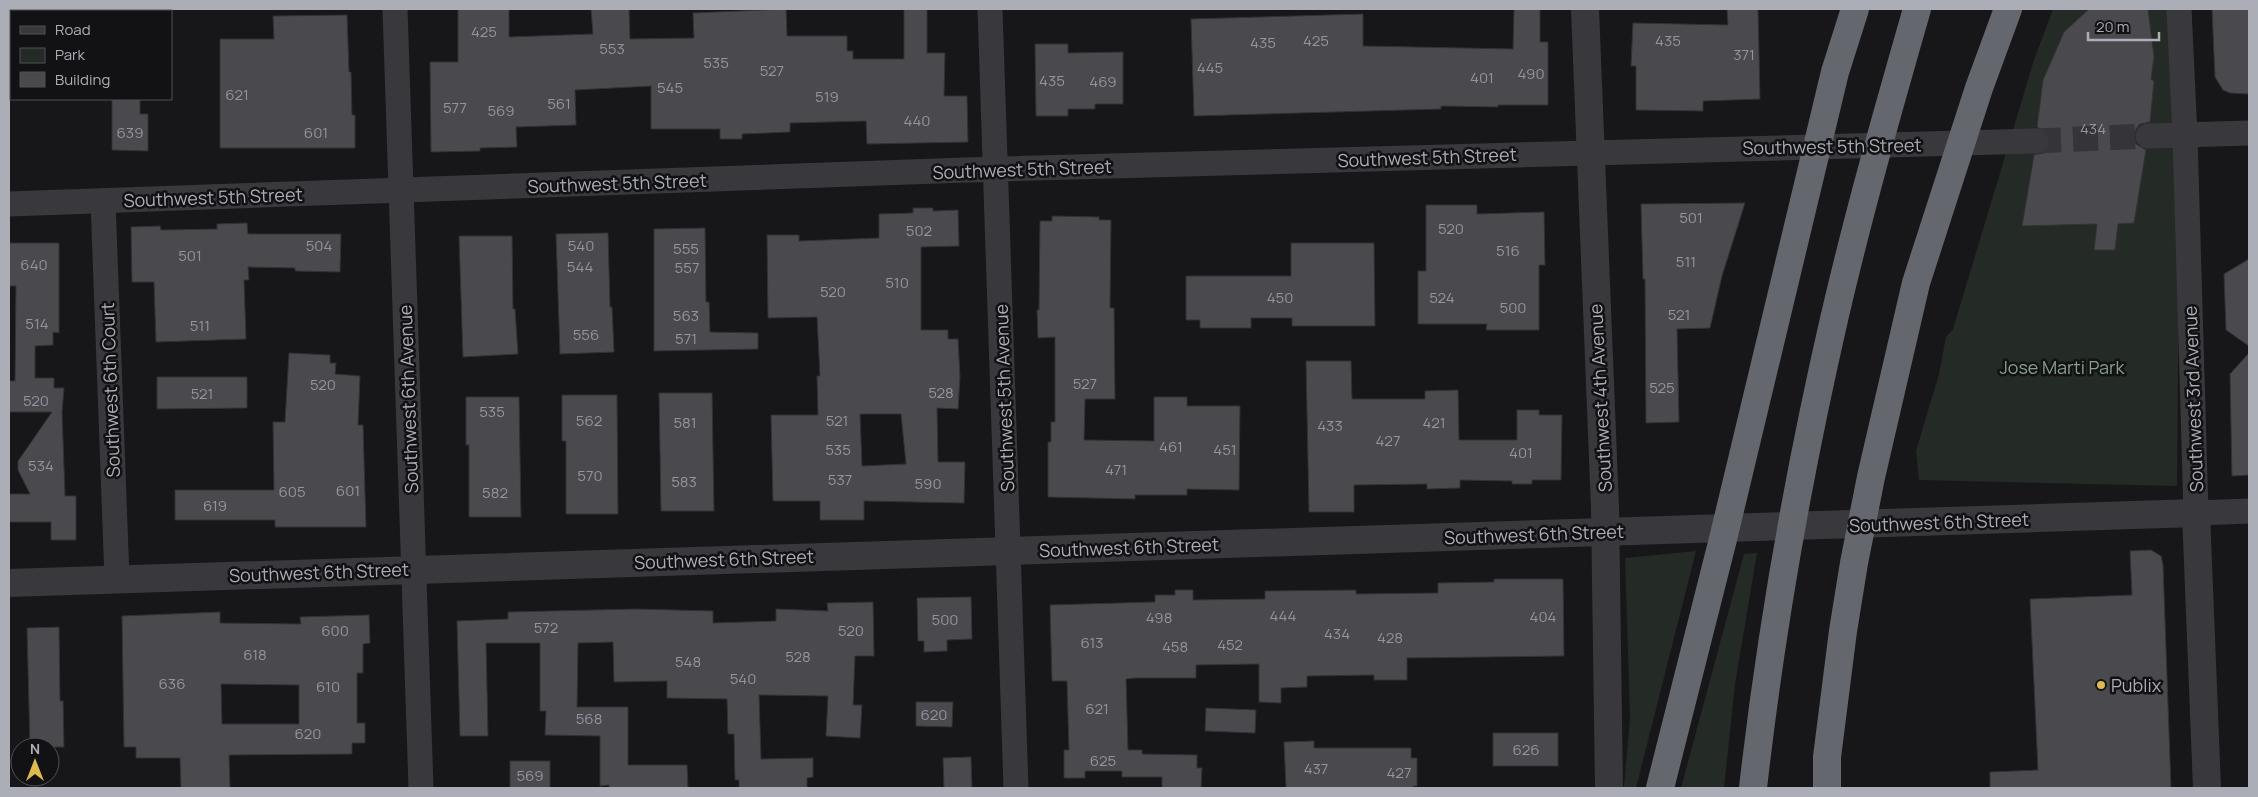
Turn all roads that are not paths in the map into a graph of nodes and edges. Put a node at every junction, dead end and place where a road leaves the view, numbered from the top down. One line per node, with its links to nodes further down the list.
1 (395, 9): 14 (street, Southwest 6th Avenue)
2 (990, 9): 13 (street, Southwest 5th Avenue)
3 (1585, 9): 12 (street, Southwest 4th Avenue)
4 (1855, 9): 28 (highway)
5 (1917, 9): 29 (highway)
6 (2008, 9): 24 (highway)
7 (2179, 9): 10 (street, Southwest 3rd Avenue)
8 (2249, 133): 10 (street)
9 (2148, 136): 10 (street)
10 (2186, 136): 18 (street, Southwest 3rd Avenue)
11 (2036, 141): 12 (street, Southwest 5th Street)
12 (1589, 152): 13 (street, Southwest 5th Street); 19 (street, Southwest 4th Avenue)
13 (996, 170): 14 (street, Southwest 5th Street); 20 (street, Southwest 5th Avenue)
14 (402, 191): 15 (street, Southwest 5th Street); 21 (street, Southwest 6th Avenue)
15 (103, 200): 16 (street, Southwest 5th Street); 22 (street, Southwest 6th Court)
16 (9, 204)
17 (2249, 511): 18 (street, Southwest 6th Street)
18 (2196, 513): 19 (street, Southwest 6th Street); 32 (street, Southwest 3rd Avenue)
19 (1605, 531): 20 (street, Southwest 6th Street); 27 (street, Southwest 4th Avenue)
20 (1009, 551): 21 (street, Southwest 6th Street); 26 (street, Southwest 5th Avenue)
21 (414, 569): 22 (street, Southwest 6th Street); 25 (street, Southwest 6th Avenue)
22 (117, 579): 23 (street, Southwest 6th Street)
23 (9, 583)
24 (1827, 757): 30 (highway); 31 (highway)
25 (421, 788)
26 (1016, 788)
27 (1610, 788)
28 (1660, 788)
29 (1753, 788)
30 (1814, 788)
31 (1827, 788)
32 (2207, 788)

